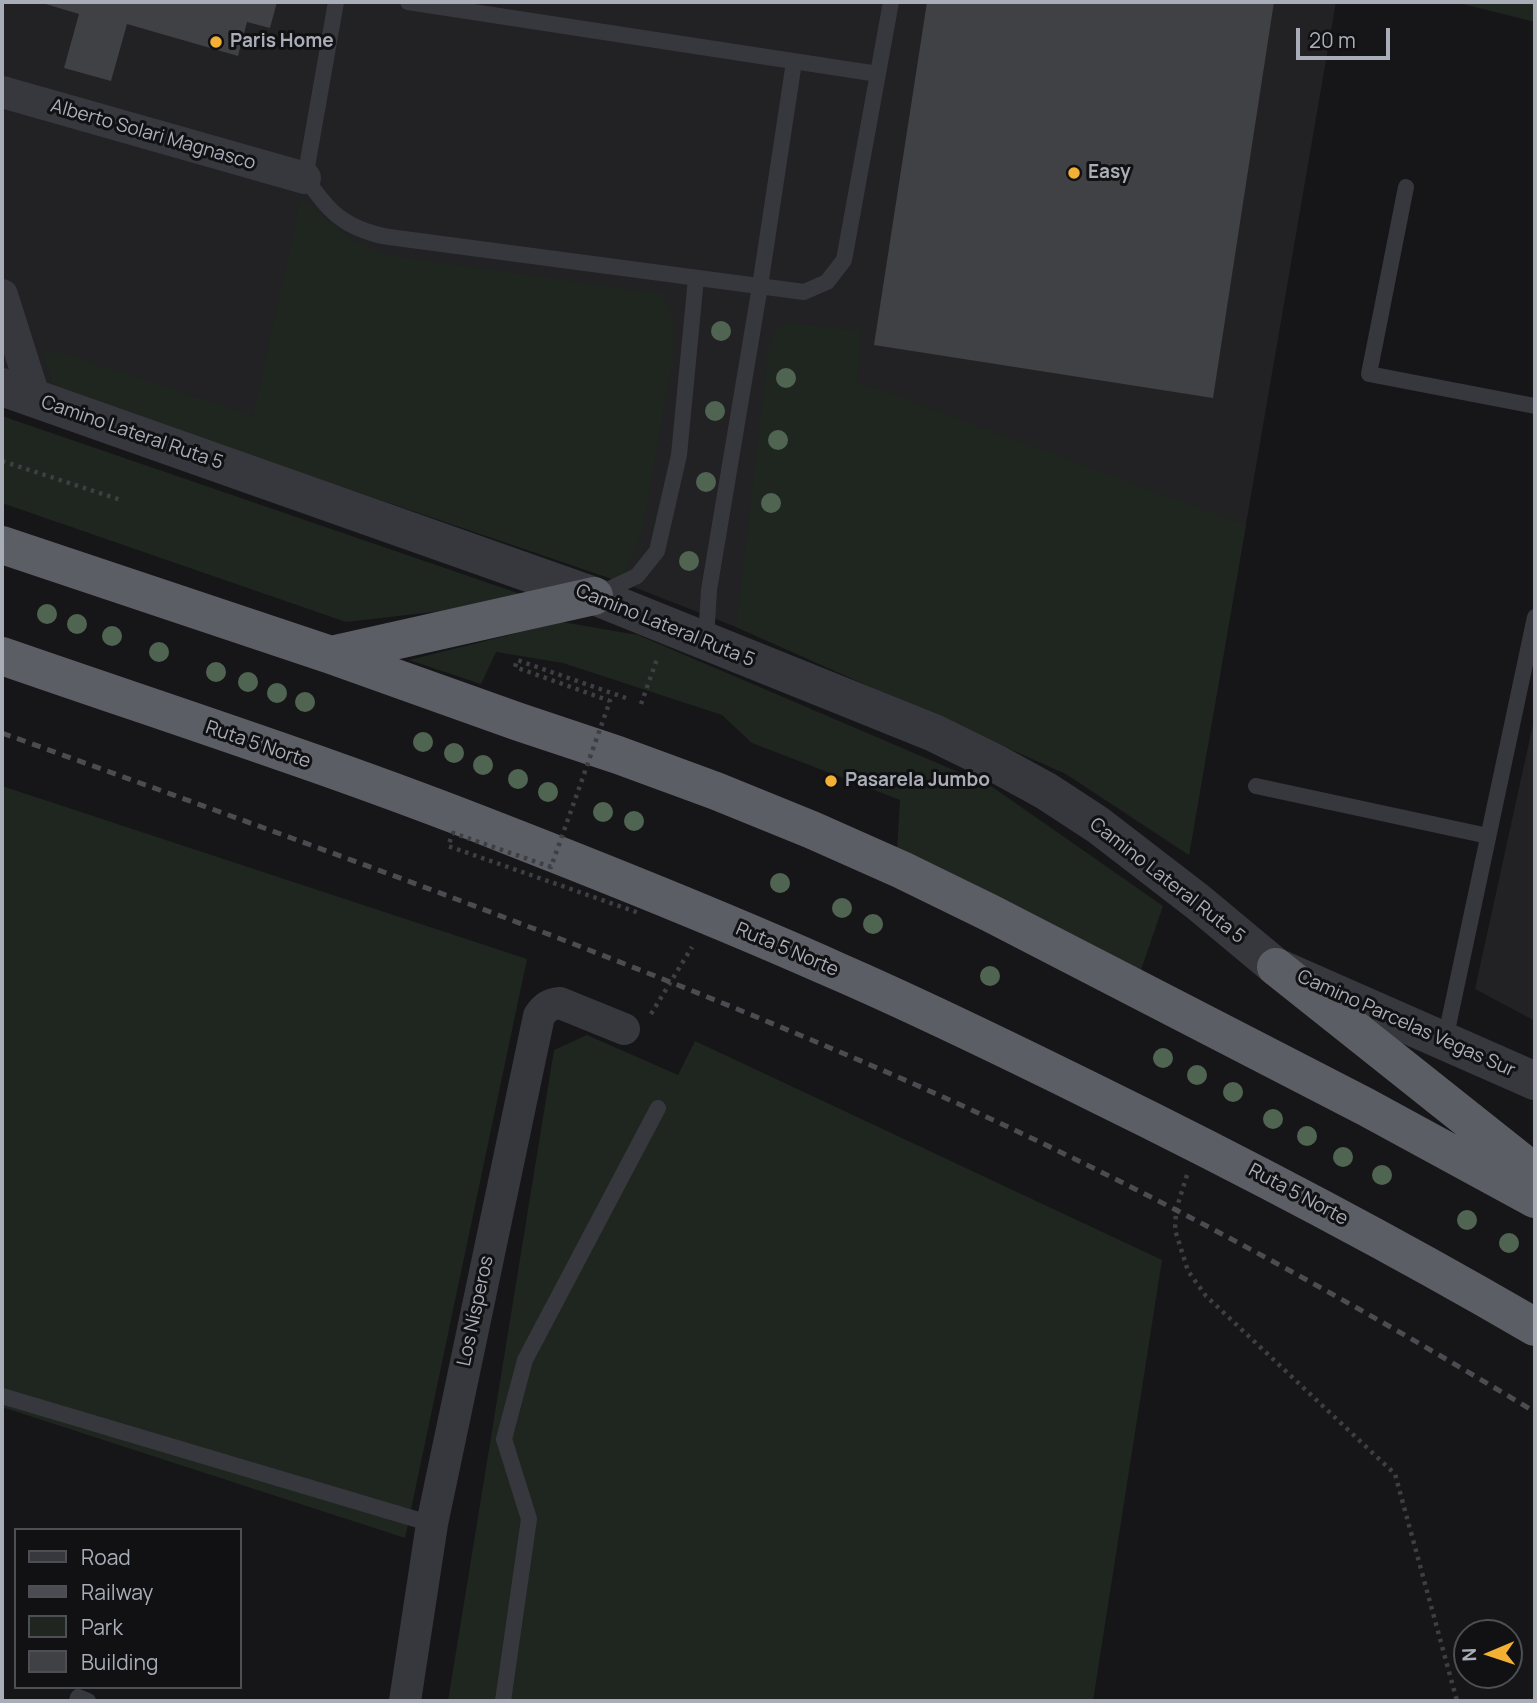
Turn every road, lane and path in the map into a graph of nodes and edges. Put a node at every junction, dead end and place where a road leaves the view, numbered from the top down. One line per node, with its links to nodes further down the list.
1 (336, 2): 7 (lane)
2 (408, 2): 4 (lane)
3 (891, 2): 5 (lane)
4 (794, 61): 5 (lane); 10 (lane)
5 (878, 74): 10 (lane)
6 (2, 92): 7 (street, Alberto Solari Magnasco)
7 (305, 178): 9 (lane)
8 (1406, 187): 13 (lane)
9 (696, 278): 10 (lane); 17 (lane)
10 (760, 286): 20 (lane)
11 (2, 295): 12 (street)
12 (18, 393): 17 (street, Camino Lateral Ruta 5)
13 (1535, 406)
14 (2, 461): 15 (path)
15 (121, 500)
16 (2, 545): 21 (highway)
17 (594, 596): 19 (street, Camino Lateral Ruta 5); 21 (highway)
18 (1535, 617): 26 (lane)
19 (669, 626): 20 (street, Camino Lateral Ruta 5); 24 (path)
20 (706, 642): 29 (street, Camino Lateral Ruta 5)
21 (331, 655): 36 (highway)
22 (2, 656): 37 (highway, Ruta 5 Norte)
23 (626, 698): 27 (path, bridge)
24 (641, 704)
25 (1256, 786): 26 (lane)
26 (1488, 836): 31 (lane)
27 (639, 913)
28 (694, 942): 30 (path)
29 (1276, 967): 31 (street, Camino Parcelas Vegas Sur); 35 (highway)
30 (624, 1029): 39 (street, Los Nísperos)
31 (1444, 1040): 32 (street, Camino Parcelas Vegas Sur)
32 (1535, 1081)
33 (658, 1108): 43 (lane)
34 (1189, 1169): 44 (path)
35 (1535, 1173)
36 (1535, 1199)
37 (1535, 1327)
38 (2, 1396): 39 (lane)
39 (432, 1524): 42 (street, Los Nísperos)
40 (77, 1701): 41 (lane)
41 (88, 1701)
42 (405, 1701)
43 (503, 1701)
44 (1457, 1701)

